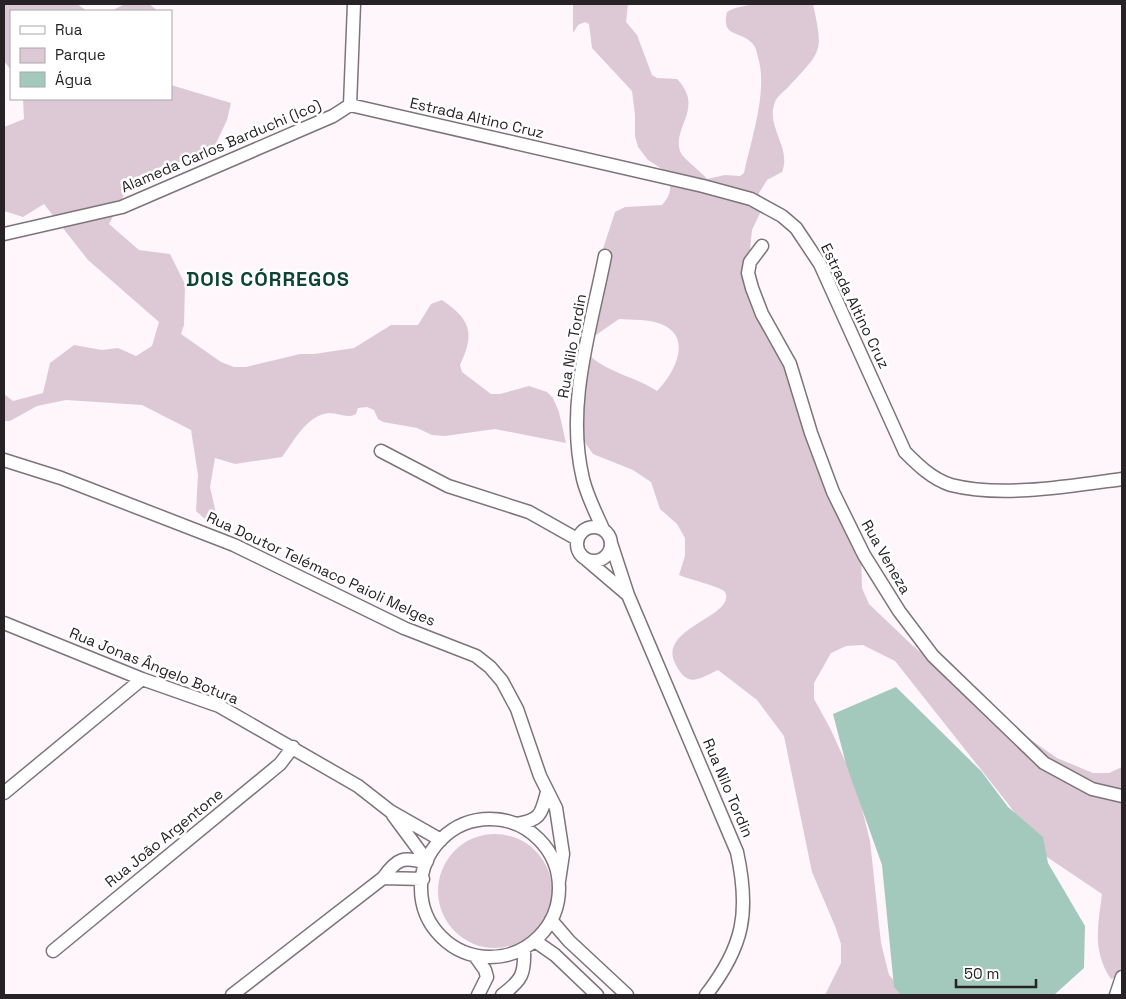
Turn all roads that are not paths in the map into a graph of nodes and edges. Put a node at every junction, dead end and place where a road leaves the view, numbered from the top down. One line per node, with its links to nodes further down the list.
1 (354, 4): 2 (street)
2 (350, 105): 3 (street, Alameda Carlos Barduchi (Ico)); 8 (street, Estrada Altino Cruz)
3 (4, 234)
4 (762, 246): 19 (street, Rua Veneza)
5 (605, 256): 9 (street, Rua Nilo Tordin)
6 (381, 451): 10 (street)
7 (4, 460): 17 (street, Rua Doutor Telémaco Paioli Melges)
8 (1122, 478)
9 (603, 529): 10 (street); 11 (street)
10 (577, 539): 12 (street)
11 (611, 543): 12 (street); 13 (street, Rua Nilo Tordin)
12 (587, 560): 13 (street, Rua Nilo Tordin)
13 (628, 595): 38 (street, Rua Nilo Tordin)
14 (4, 623): 15 (street, Rua Jonas Ângelo Botura)
15 (142, 679): 16 (street, Rua Jonas Ângelo Botura); 18 (street)
16 (293, 747): 20 (street, Rua Jonas Ângelo Botura); 30 (street, Rua João Argentone)
17 (547, 792): 21 (street); 26 (street, Rua Doutor Telémaco Paioli Melges)
18 (4, 793)
19 (1122, 796)
20 (390, 811): 22 (street, Rua Jonas Ângelo Botura); 23 (street, Rua Jonas Ângelo Botura)
21 (517, 824): 22 (street); 26 (street)
22 (441, 840): 23 (street)
23 (427, 862): 24 (street); 25 (street)
24 (383, 878): 25 (street); 33 (street)
25 (422, 880): 31 (street)
26 (559, 881): 27 (street)
27 (552, 920): 28 (street); 37 (street)
28 (535, 940): 29 (street); 36 (street)
29 (524, 948): 31 (street); 35 (street)
30 (53, 951)
31 (476, 956): 34 (street)
32 (1122, 977): 39 (street)
33 (232, 995)
34 (478, 995)
35 (502, 995)
36 (597, 995)
37 (627, 995)
38 (706, 995)
39 (1116, 995)

